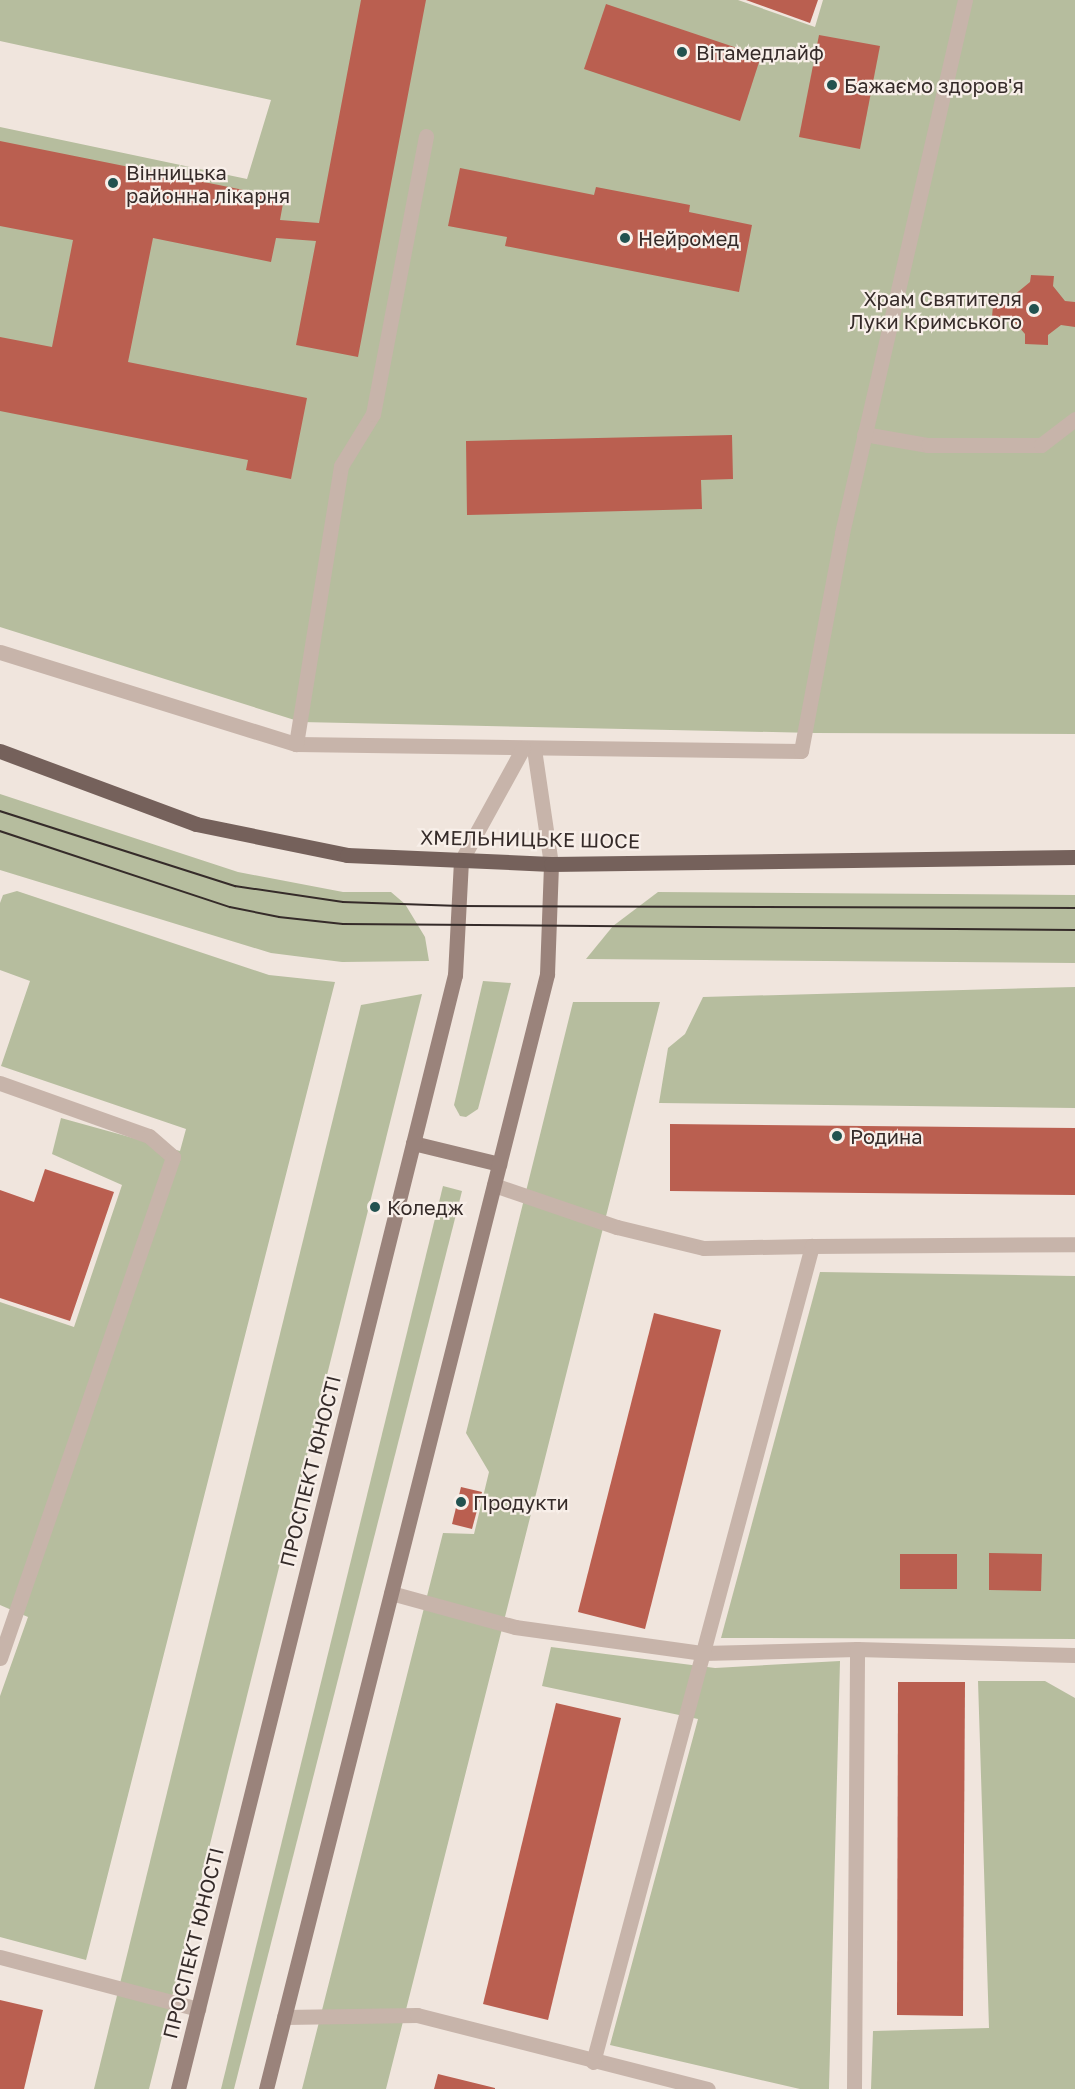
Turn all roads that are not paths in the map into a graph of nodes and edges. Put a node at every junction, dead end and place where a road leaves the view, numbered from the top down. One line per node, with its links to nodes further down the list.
1 (965, 0): 4 (lane)
2 (426, 136): 6 (lane)
3 (1075, 419): 4 (lane)
4 (864, 434): 7 (lane)
5 (0, 652): 6 (lane)
6 (296, 744): 7 (lane)
7 (528, 748): 10 (lane); 11 (lane)
8 (0, 751): 10 (main road, ХМЕЛЬНИЦЬКЕ ШОСЕ)
9 (1075, 856): 11 (main road, ХМЕЛЬНИЦЬКЕ ШОСЕ)
10 (461, 861): 11 (main road, ХМЕЛЬНИЦЬКЕ ШОСЕ); 13 (main road, ПРОСПЕКТ ЮНОСТІ)
11 (551, 864): 14 (main road)
12 (0, 1083): 19 (lane)
13 (413, 1143): 14 (main road); 25 (main road, ПРОСПЕКТ ЮНОСТІ)
14 (499, 1164): 15 (main road)
15 (494, 1185): 17 (lane); 18 (main road)
16 (1075, 1244): 17 (lane)
17 (812, 1246): 21 (lane)
18 (391, 1593): 21 (lane); 26 (main road)
19 (3, 1634): 23 (lane)
20 (857, 1649): 21 (lane); 22 (lane); 31 (lane)
21 (703, 1653): 27 (lane)
22 (1075, 1655)
23 (0, 1658)
24 (0, 1957): 25 (lane)
25 (198, 2009): 28 (main road, ПРОСПЕКТ ЮНОСТІ)
26 (284, 2017): 27 (lane); 29 (main road)
27 (593, 2062): 30 (lane)
28 (178, 2089)
29 (266, 2089)
30 (708, 2089)
31 (854, 2089)

